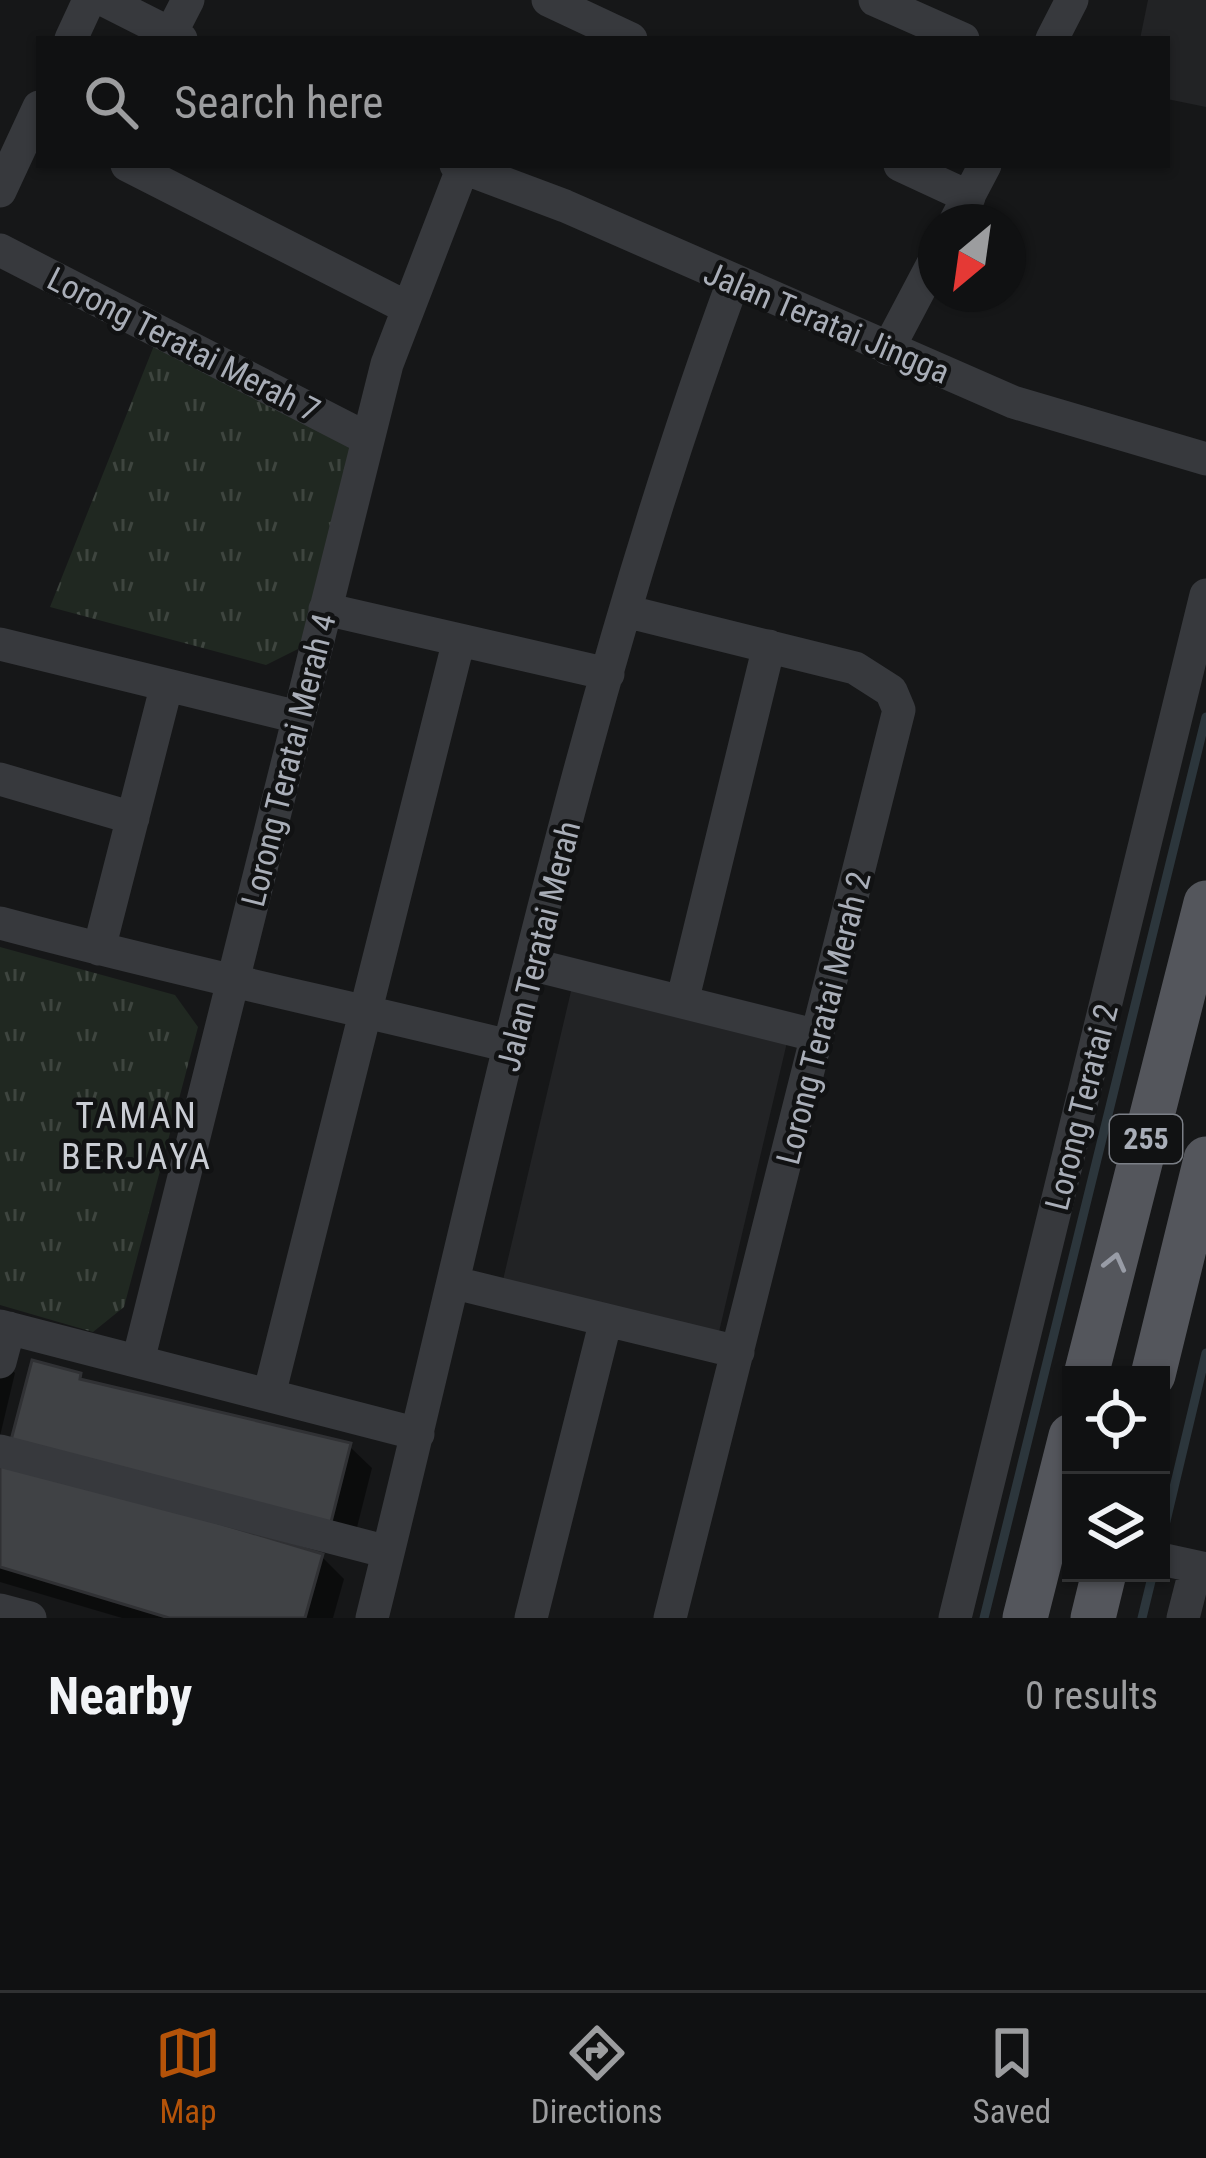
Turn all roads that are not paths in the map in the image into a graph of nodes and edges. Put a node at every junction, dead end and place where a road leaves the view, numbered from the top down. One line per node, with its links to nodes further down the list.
1 (89, 0): 7 (street)
2 (104, 0): 8 (street)
3 (188, 0): 8 (street)
4 (548, 0): 9 (street)
5 (875, 0): 10 (street)
6 (1072, 0): 11 (street)
7 (72, 36)
8 (176, 36)
9 (625, 36)
10 (956, 36)
11 (1054, 36)
12 (36, 117): 18 (street)
13 (133, 168): 24 (street)
14 (458, 168): 24 (street, Lorong Teratai Merah 4)
15 (464, 168): 22 (street, Jalan Teratai Jingga)
16 (904, 168): 19 (street)
17 (983, 168): 20 (street)
18 (0, 191)
19 (955, 204)
20 (965, 204)
21 (0, 250): 26 (street, Lorong Teratai Merah 7)
22 (733, 282): 25 (street, Jalan Teratai Jingga); 30 (street, Jalan Teratai Merah)
23 (918, 292): 25 (street)
24 (404, 306): 26 (street, Lorong Teratai Merah 4)
25 (888, 349): 27 (street, Jalan Teratai Jingga)
26 (368, 439): 29 (street, Lorong Teratai Merah 4)
27 (1206, 459)
28 (1206, 595): 70 (street, Lorong Teratai 2)
29 (325, 609): 31 (street); 36 (street, Lorong Teratai Merah 4)
30 (625, 610): 33 (street, Lorong Teratai Merah 2); 34 (street, Jalan Teratai Merah)
31 (459, 640): 34 (street); 45 (street)
32 (0, 644): 35 (street)
33 (769, 646): 44 (street); 46 (street, Lorong Teratai Merah 2)
34 (608, 674): 42 (street, Jalan Teratai Merah)
35 (166, 688): 36 (street); 38 (street)
36 (298, 717): 43 (street, Lorong Teratai Merah 4)
37 (0, 779): 38 (street)
38 (133, 818): 41 (street)
39 (1206, 903): 55 (main road, 255, one-way to 39)
40 (0, 922): 41 (street)
41 (99, 950): 43 (street)
42 (533, 965): 44 (street); 47 (street, Jalan Teratai Merah)
43 (232, 981): 45 (street); 53 (street, Lorong Teratai Merah 4)
44 (682, 1002): 46 (street)
45 (365, 1011): 47 (street); 57 (street)
46 (818, 1036): 52 (street, Lorong Teratai Merah 2)
47 (514, 1047): 49 (street, Jalan Teratai Merah)
48 (1206, 1159): 56 (main road, 255)
49 (455, 1283): 50 (street); 58 (street, Jalan Teratai Merah)
50 (605, 1320): 52 (street); 68 (street)
51 (4, 1327): 53 (street); 54 (street)
52 (738, 1352): 69 (street, Lorong Teratai Merah 2)
53 (138, 1361): 57 (street)
54 (0, 1362)
55 (1088, 1366)
56 (1155, 1366)
57 (269, 1395): 58 (street)
58 (418, 1434): 61 (street, Jalan Teratai Merah)
59 (0, 1451): 61 (street)
60 (1062, 1472): 71 (main road)
61 (388, 1552): 67 (street, Jalan Teratai Merah)
62 (1184, 1564): 65 (street)
63 (1102, 1582): 72 (main road)
64 (0, 1610): 66 (street)
65 (1188, 1617)
66 (30, 1618)
67 (372, 1618)
68 (531, 1618)
69 (670, 1618)
70 (955, 1618)
71 (1025, 1618)
72 (1093, 1618)

